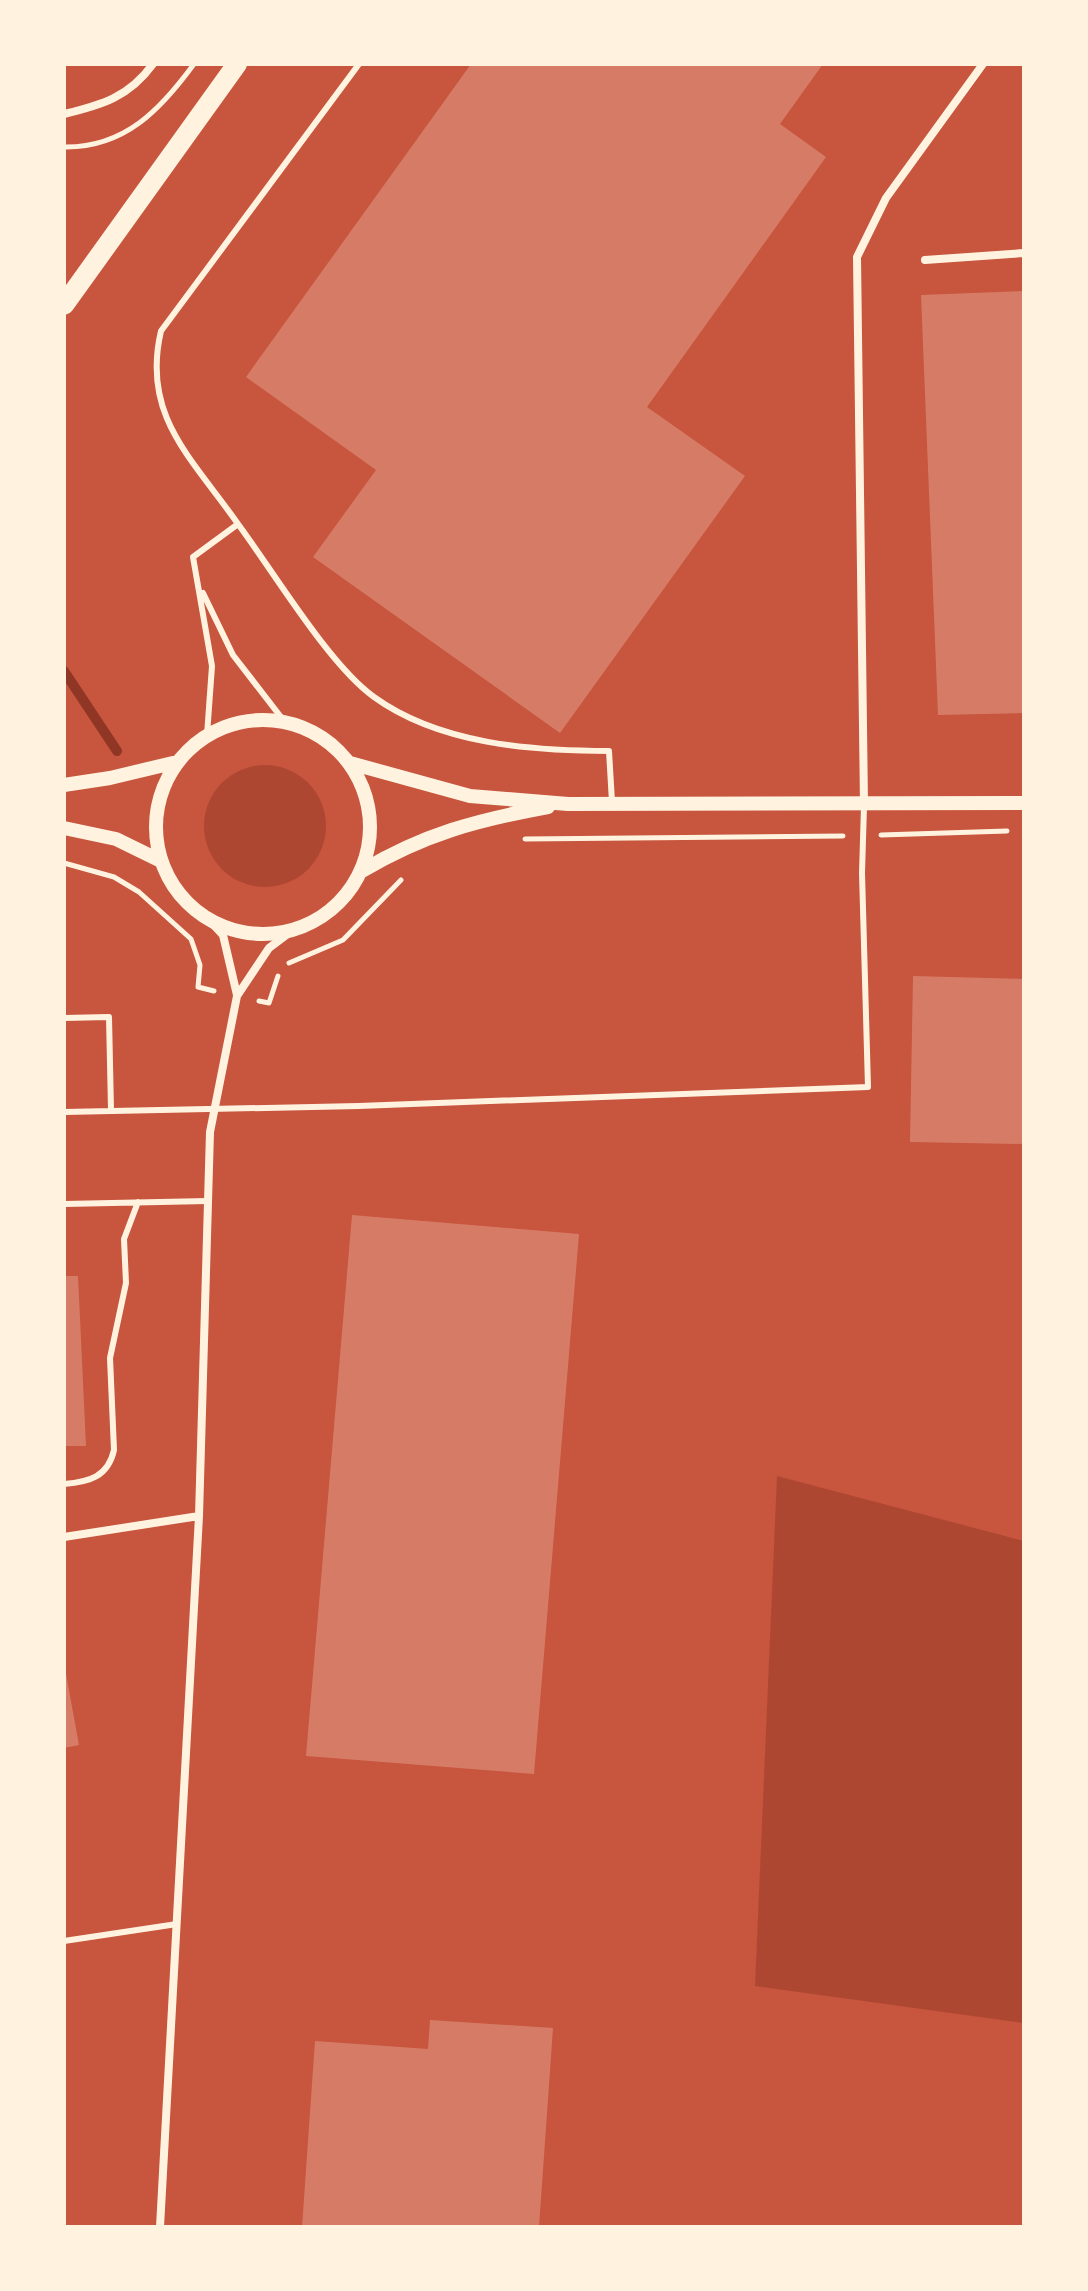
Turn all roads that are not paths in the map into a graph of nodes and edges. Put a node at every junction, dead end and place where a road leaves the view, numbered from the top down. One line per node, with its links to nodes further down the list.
1 (153, 64): 5 (street)
2 (237, 64): 8 (main road)
3 (359, 64): 9 (lane)
4 (983, 64): 19 (street)
5 (64, 114)
6 (1024, 253): 7 (street)
7 (925, 260)
8 (64, 305)
9 (238, 524): 10 (lane); 18 (lane)
10 (200, 587): 11 (lane); 12 (lane)
11 (284, 721): 12 (street); 14 (street)
12 (207, 735): 13 (street)
13 (177, 762): 15 (street); 21 (street)
14 (350, 763): 17 (street); 22 (street)
15 (64, 785)
16 (1024, 803): 19 (street)
17 (568, 804): 18 (street); 22 (street)
18 (612, 804): 19 (street)
19 (864, 806): 27 (lane)
20 (64, 828): 21 (street)
21 (161, 861): 23 (street)
22 (362, 871): 24 (street)
23 (208, 919): 24 (street); 25 (street)
24 (293, 930): 25 (street)
25 (237, 996): 27 (street)
26 (64, 1018): 28 (lane)
27 (215, 1106): 28 (lane); 30 (street)
28 (111, 1110): 29 (lane)
29 (64, 1112)
30 (208, 1201): 31 (lane); 34 (street)
31 (138, 1202): 32 (lane); 33 (lane)
32 (64, 1204)
33 (64, 1484)
34 (199, 1516): 35 (street); 36 (street)
35 (64, 1537)
36 (177, 1924): 37 (lane); 38 (street)
37 (64, 1941)
38 (160, 2227)

